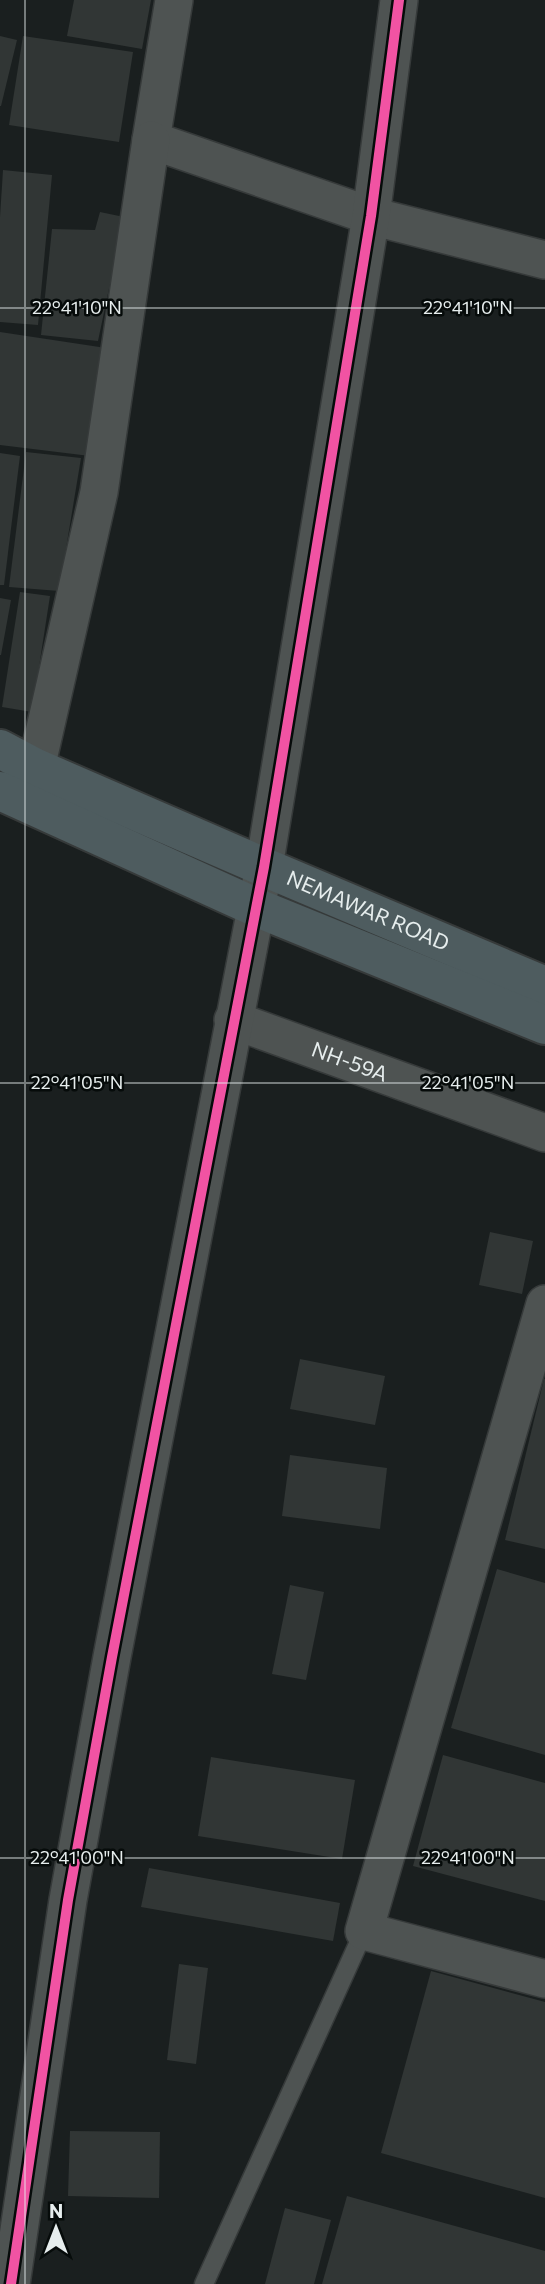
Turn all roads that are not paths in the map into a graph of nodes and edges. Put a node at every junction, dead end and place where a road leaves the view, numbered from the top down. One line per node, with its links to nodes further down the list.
1 (174, 0): 3 (street)
2 (399, 0): 4 (street)
3 (151, 140): 4 (street); 7 (street)
4 (371, 216): 5 (street); 9 (street)
5 (545, 260)
6 (0, 749): 7 (highway, NEMAWAR ROAD)
7 (36, 768): 9 (highway, NEMAWAR ROAD)
8 (0, 791): 10 (highway, NEMAWAR ROAD)
9 (264, 867): 10 (street); 11 (highway, NEMAWAR ROAD)
10 (255, 907): 12 (street); 13 (highway, NEMAWAR ROAD)
11 (545, 986)
12 (233, 1020): 14 (street, NH-59A); 18 (street)
13 (545, 1024)
14 (545, 1132)
15 (545, 1304): 16 (street)
16 (364, 1931): 17 (street); 19 (lane)
17 (545, 1979)
18 (11, 2284)
19 (204, 2284)

